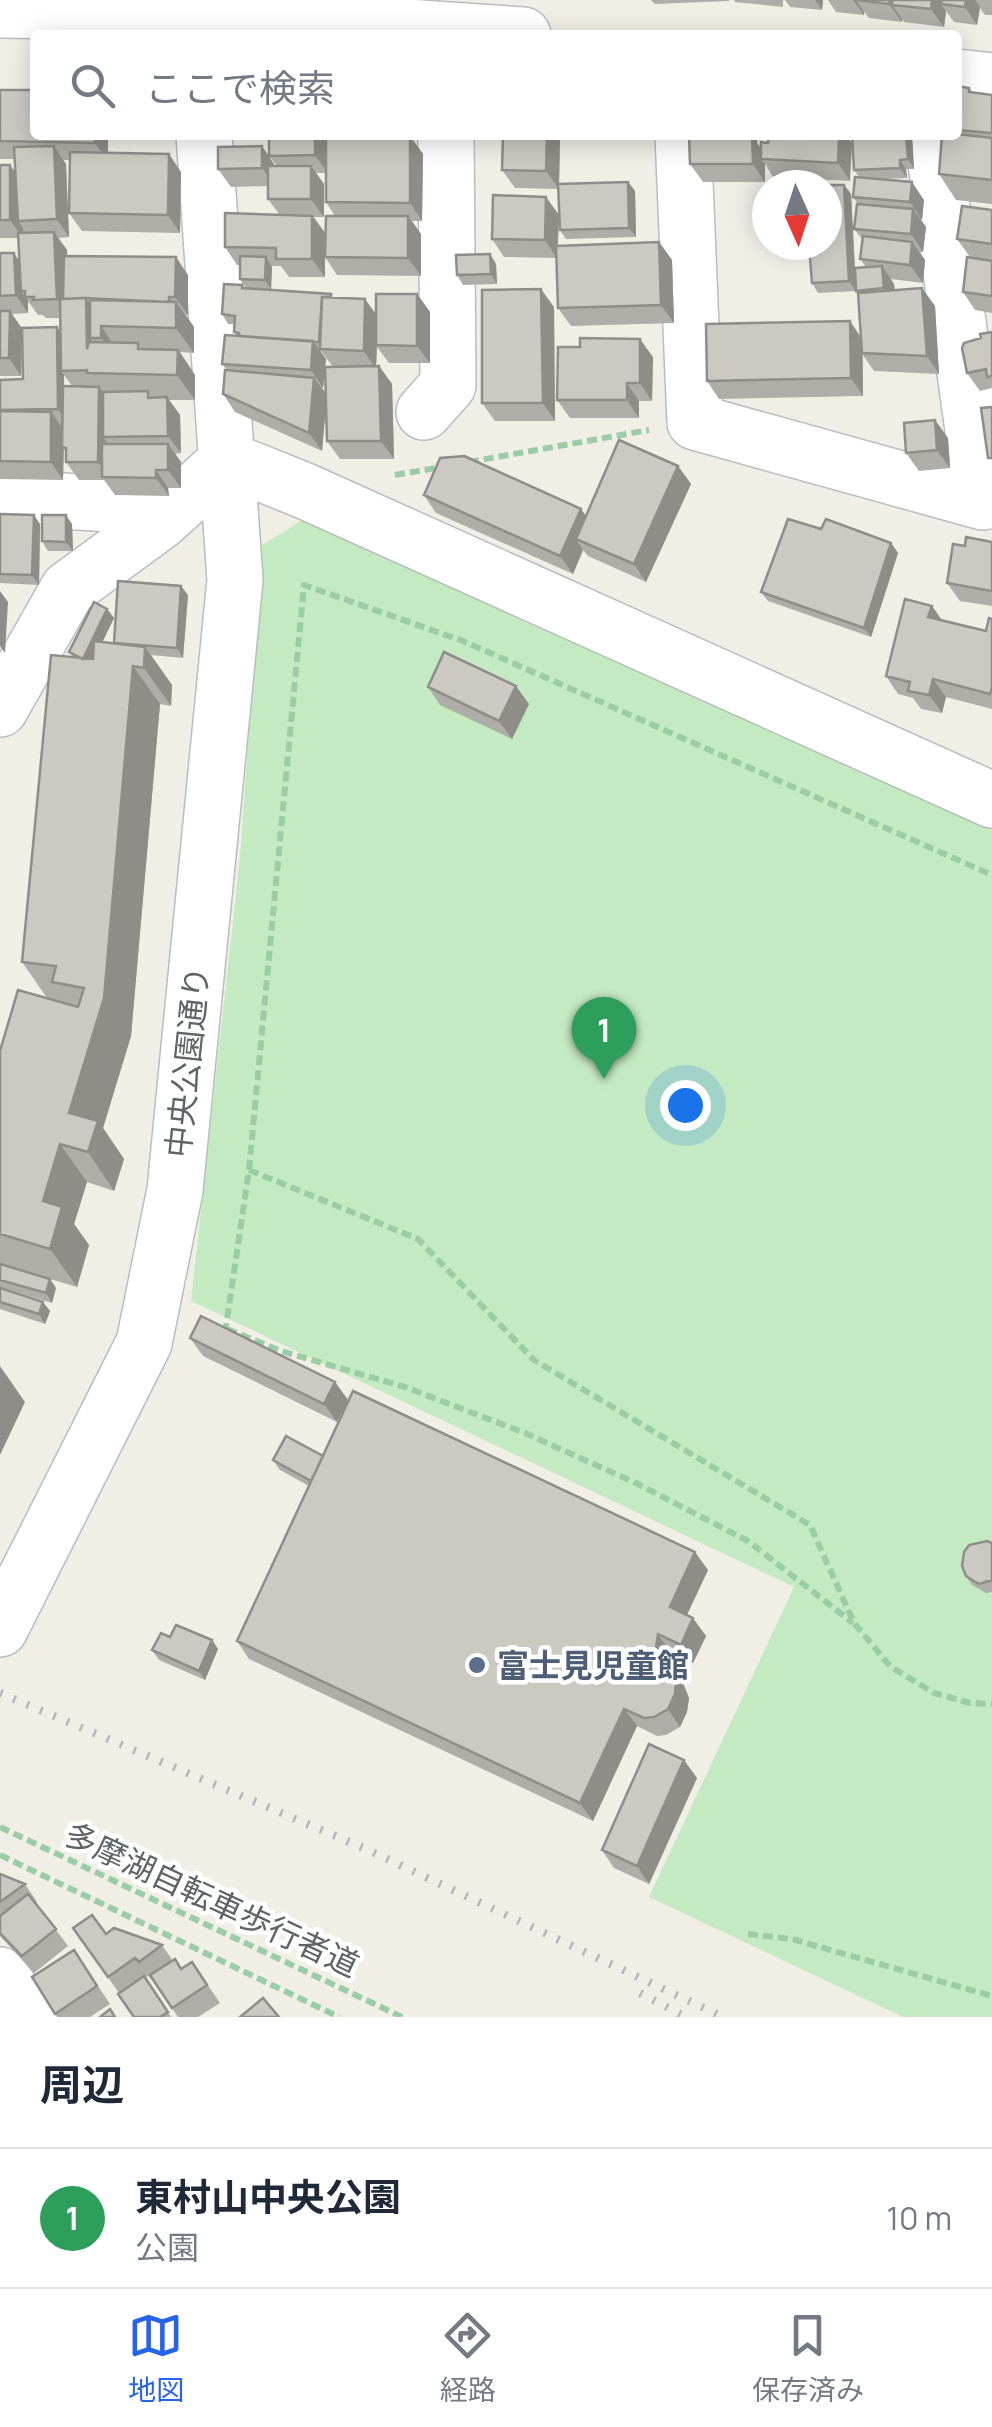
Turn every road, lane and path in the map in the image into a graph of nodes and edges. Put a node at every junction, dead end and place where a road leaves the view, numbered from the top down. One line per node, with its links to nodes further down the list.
1 (0, 10): 2 (street)
2 (201, 16): 3 (street)
3 (414, 30)
4 (962, 78): 5 (street)
5 (992, 81)
6 (204, 140): 12 (street, 中央公園通り)
7 (446, 140): 10 (street)
8 (683, 140): 11 (street)
9 (933, 140): 11 (street)
10 (424, 412)
11 (694, 422): 13 (path)
12 (228, 460): 15 (street); 17 (street); 22 (street, 中央公園通り)
13 (383, 477)
14 (0, 497): 15 (street)
15 (162, 521): 16 (street)
16 (0, 709)
17 (992, 800)
18 (992, 875): 19 (path)
19 (249, 1170): 20 (path); 23 (path)
20 (227, 1329): 21 (path); 23 (path)
21 (222, 1342)
22 (12, 1574): 24 (street, 中央公園通り)
23 (854, 1623): 25 (path)
24 (0, 1629)
25 (992, 1704)
26 (0, 1827): 33 (path, 多摩湖自転車歩行者道)
27 (0, 1855): 32 (path)
28 (748, 1934): 30 (path)
29 (0, 1975): 31 (street)
30 (992, 1996)
31 (31, 2017)
32 (339, 2017)
33 (402, 2017)

